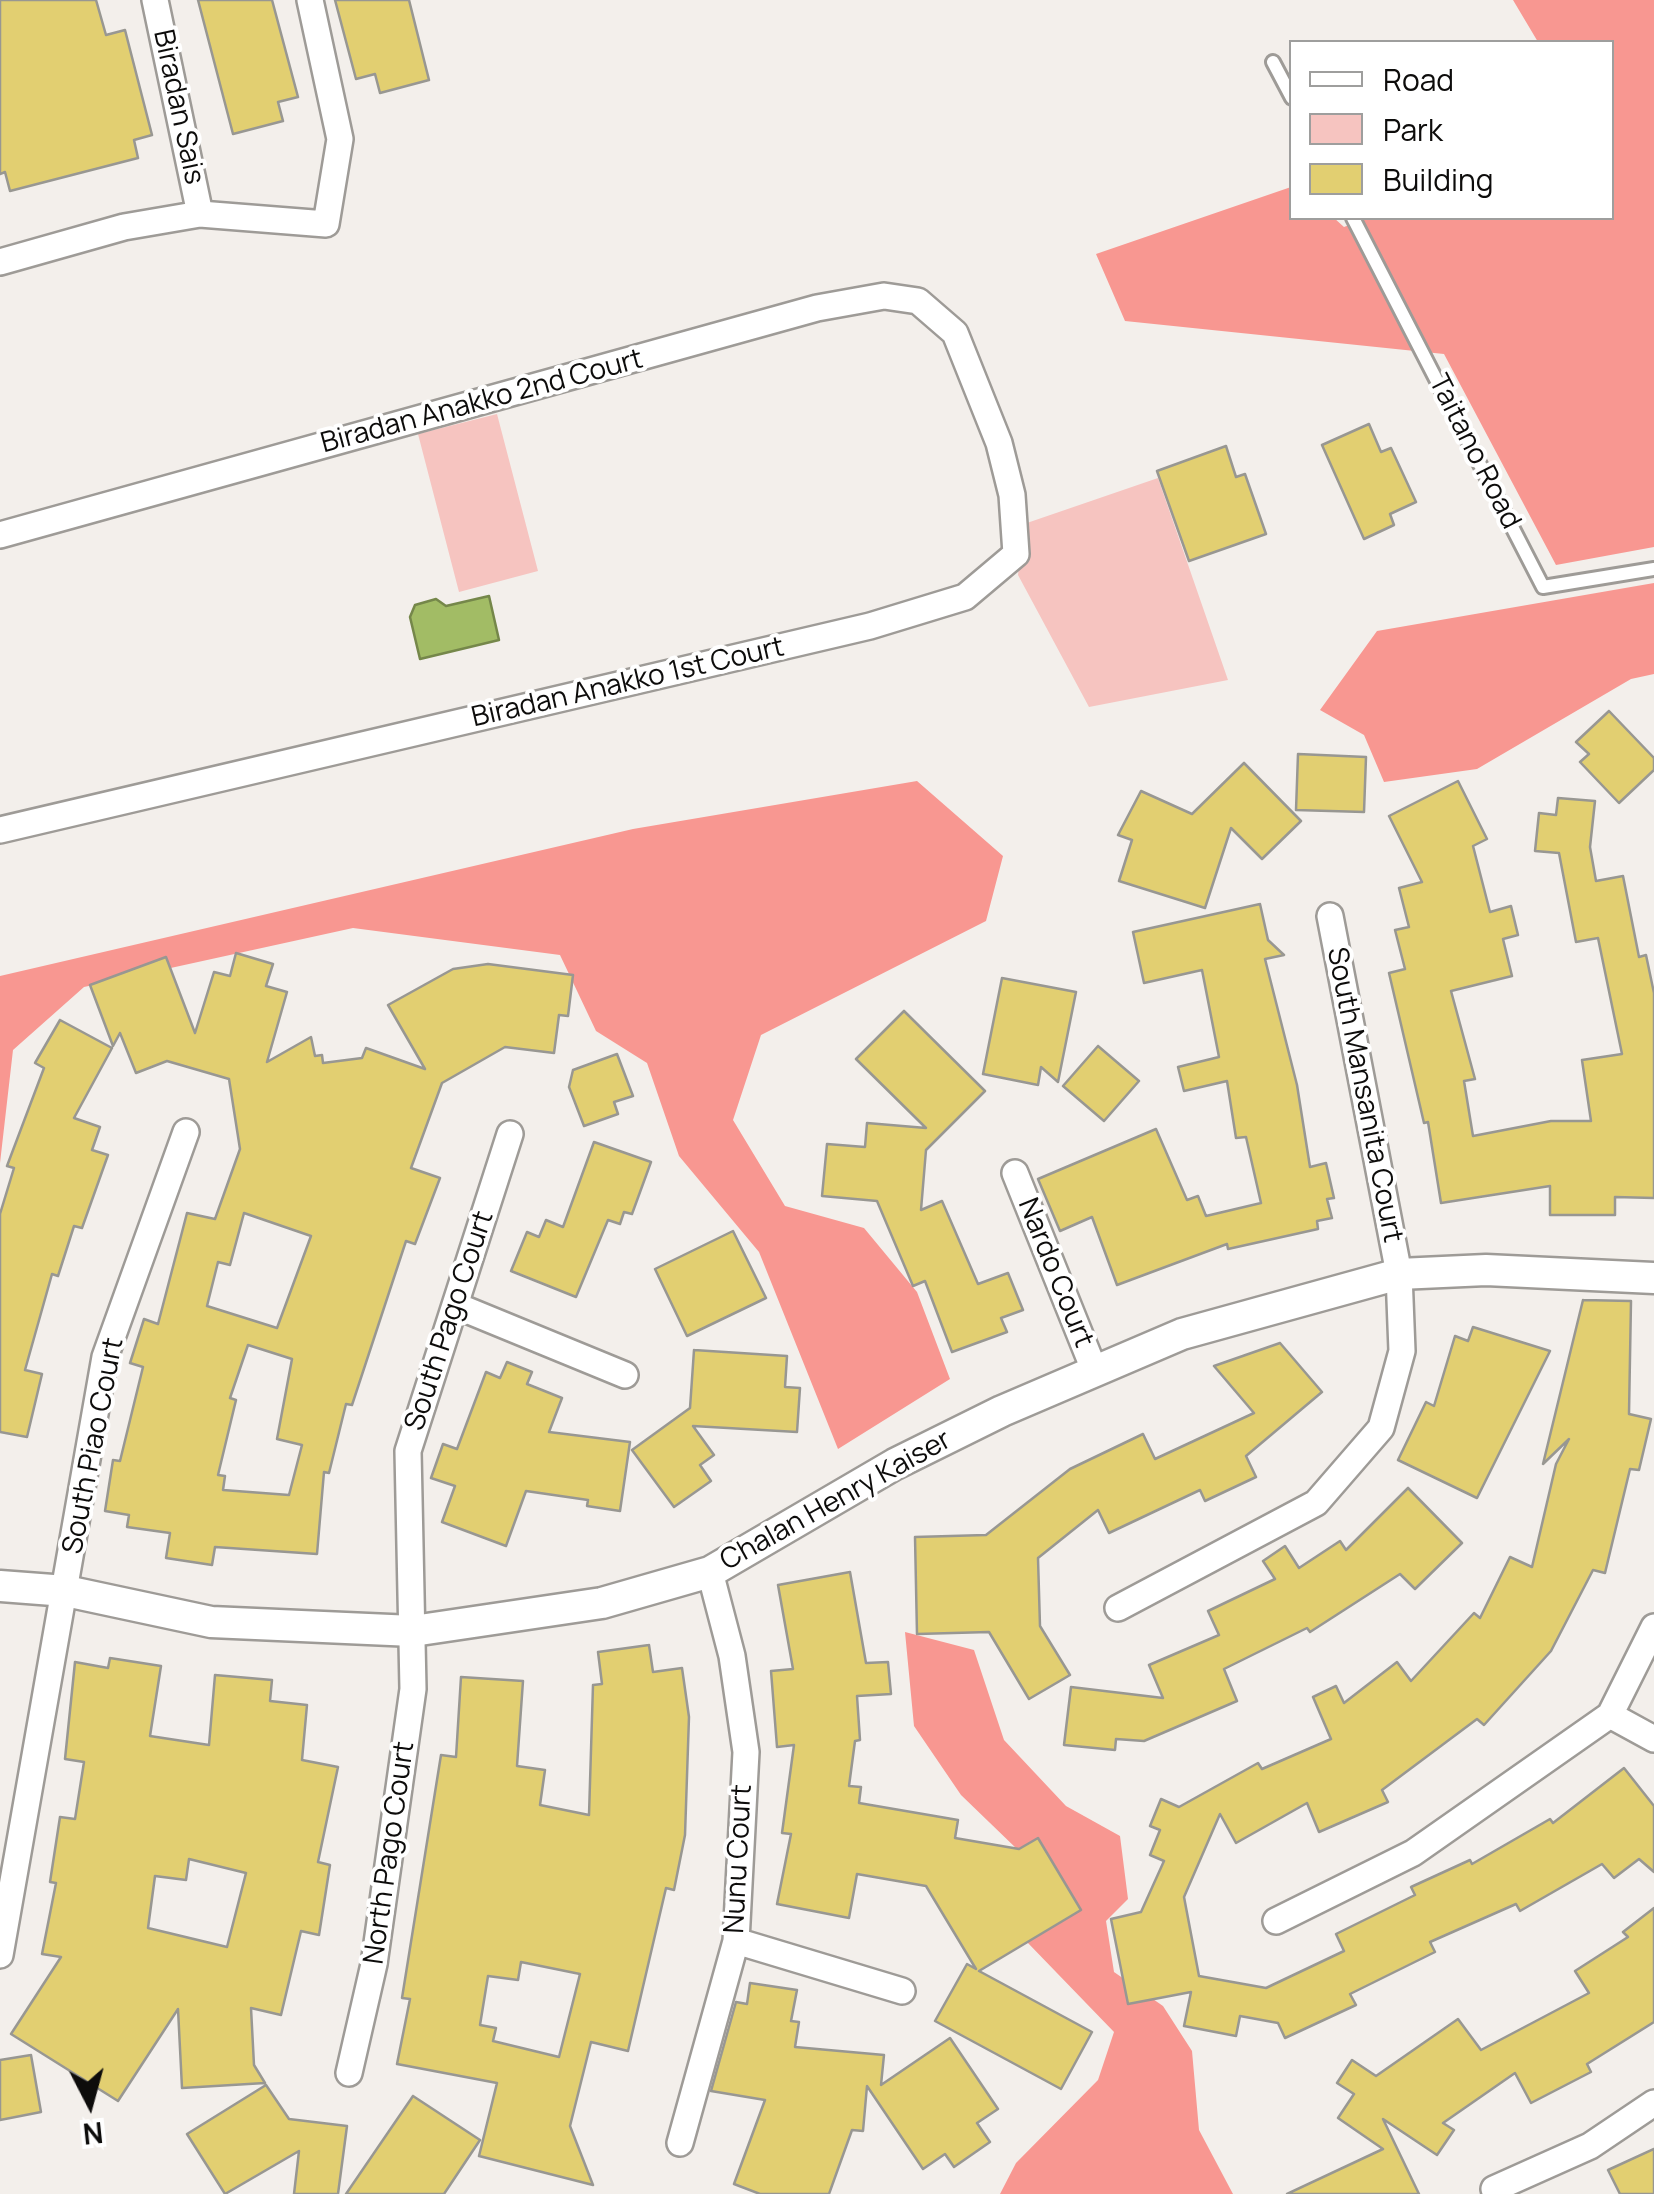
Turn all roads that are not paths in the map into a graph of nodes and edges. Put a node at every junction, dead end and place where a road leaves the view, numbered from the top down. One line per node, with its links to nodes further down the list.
1 (155, 0): 5 (street, Biradan Sais)
2 (310, 0): 5 (street)
3 (1273, 62): 4 (lane)
4 (1289, 92)
5 (200, 214): 7 (street)
6 (1354, 220): 10 (lane, Taitano Road)
7 (0, 262)
8 (955, 333): 9 (street, Biradan Anakko 2nd Court); 11 (street, Biradan Anakko 1st Court)
9 (0, 535)
10 (1654, 569)
11 (0, 830)
12 (1330, 916): 16 (street, South Mansanita Court)
13 (186, 1132): 23 (street, South Piao Court)
14 (510, 1134): 18 (street, South Pago Court)
15 (1016, 1173): 19 (street, Nardo Court)
16 (1399, 1274): 17 (street, Chalan Henry Kaiser); 19 (street, Chalan Henry Kaiser); 24 (street, South Mansanita Court)
17 (1654, 1278)
18 (457, 1306): 20 (street); 26 (street, South Pago Court)
19 (1095, 1372): 21 (street, Chalan Henry Kaiser)
20 (625, 1374)
21 (710, 1572): 26 (street, Chalan Henry Kaiser); 30 (street, Nunu Court)
22 (0, 1586): 23 (street, Chalan Henry Kaiser)
23 (66, 1591): 26 (street, Chalan Henry Kaiser); 31 (street, South Piao Court)
24 (1118, 1608)
25 (1654, 1627): 27 (street)
26 (413, 1631): 33 (street, North Pago Court)
27 (1610, 1715): 28 (street); 29 (street)
28 (1654, 1739)
29 (1276, 1921)
30 (736, 1941): 32 (street); 35 (street, Nunu Court)
31 (0, 1955)
32 (902, 1990)
33 (349, 2073)
34 (1654, 2103): 36 (street)
35 (680, 2143)
36 (1494, 2188)

